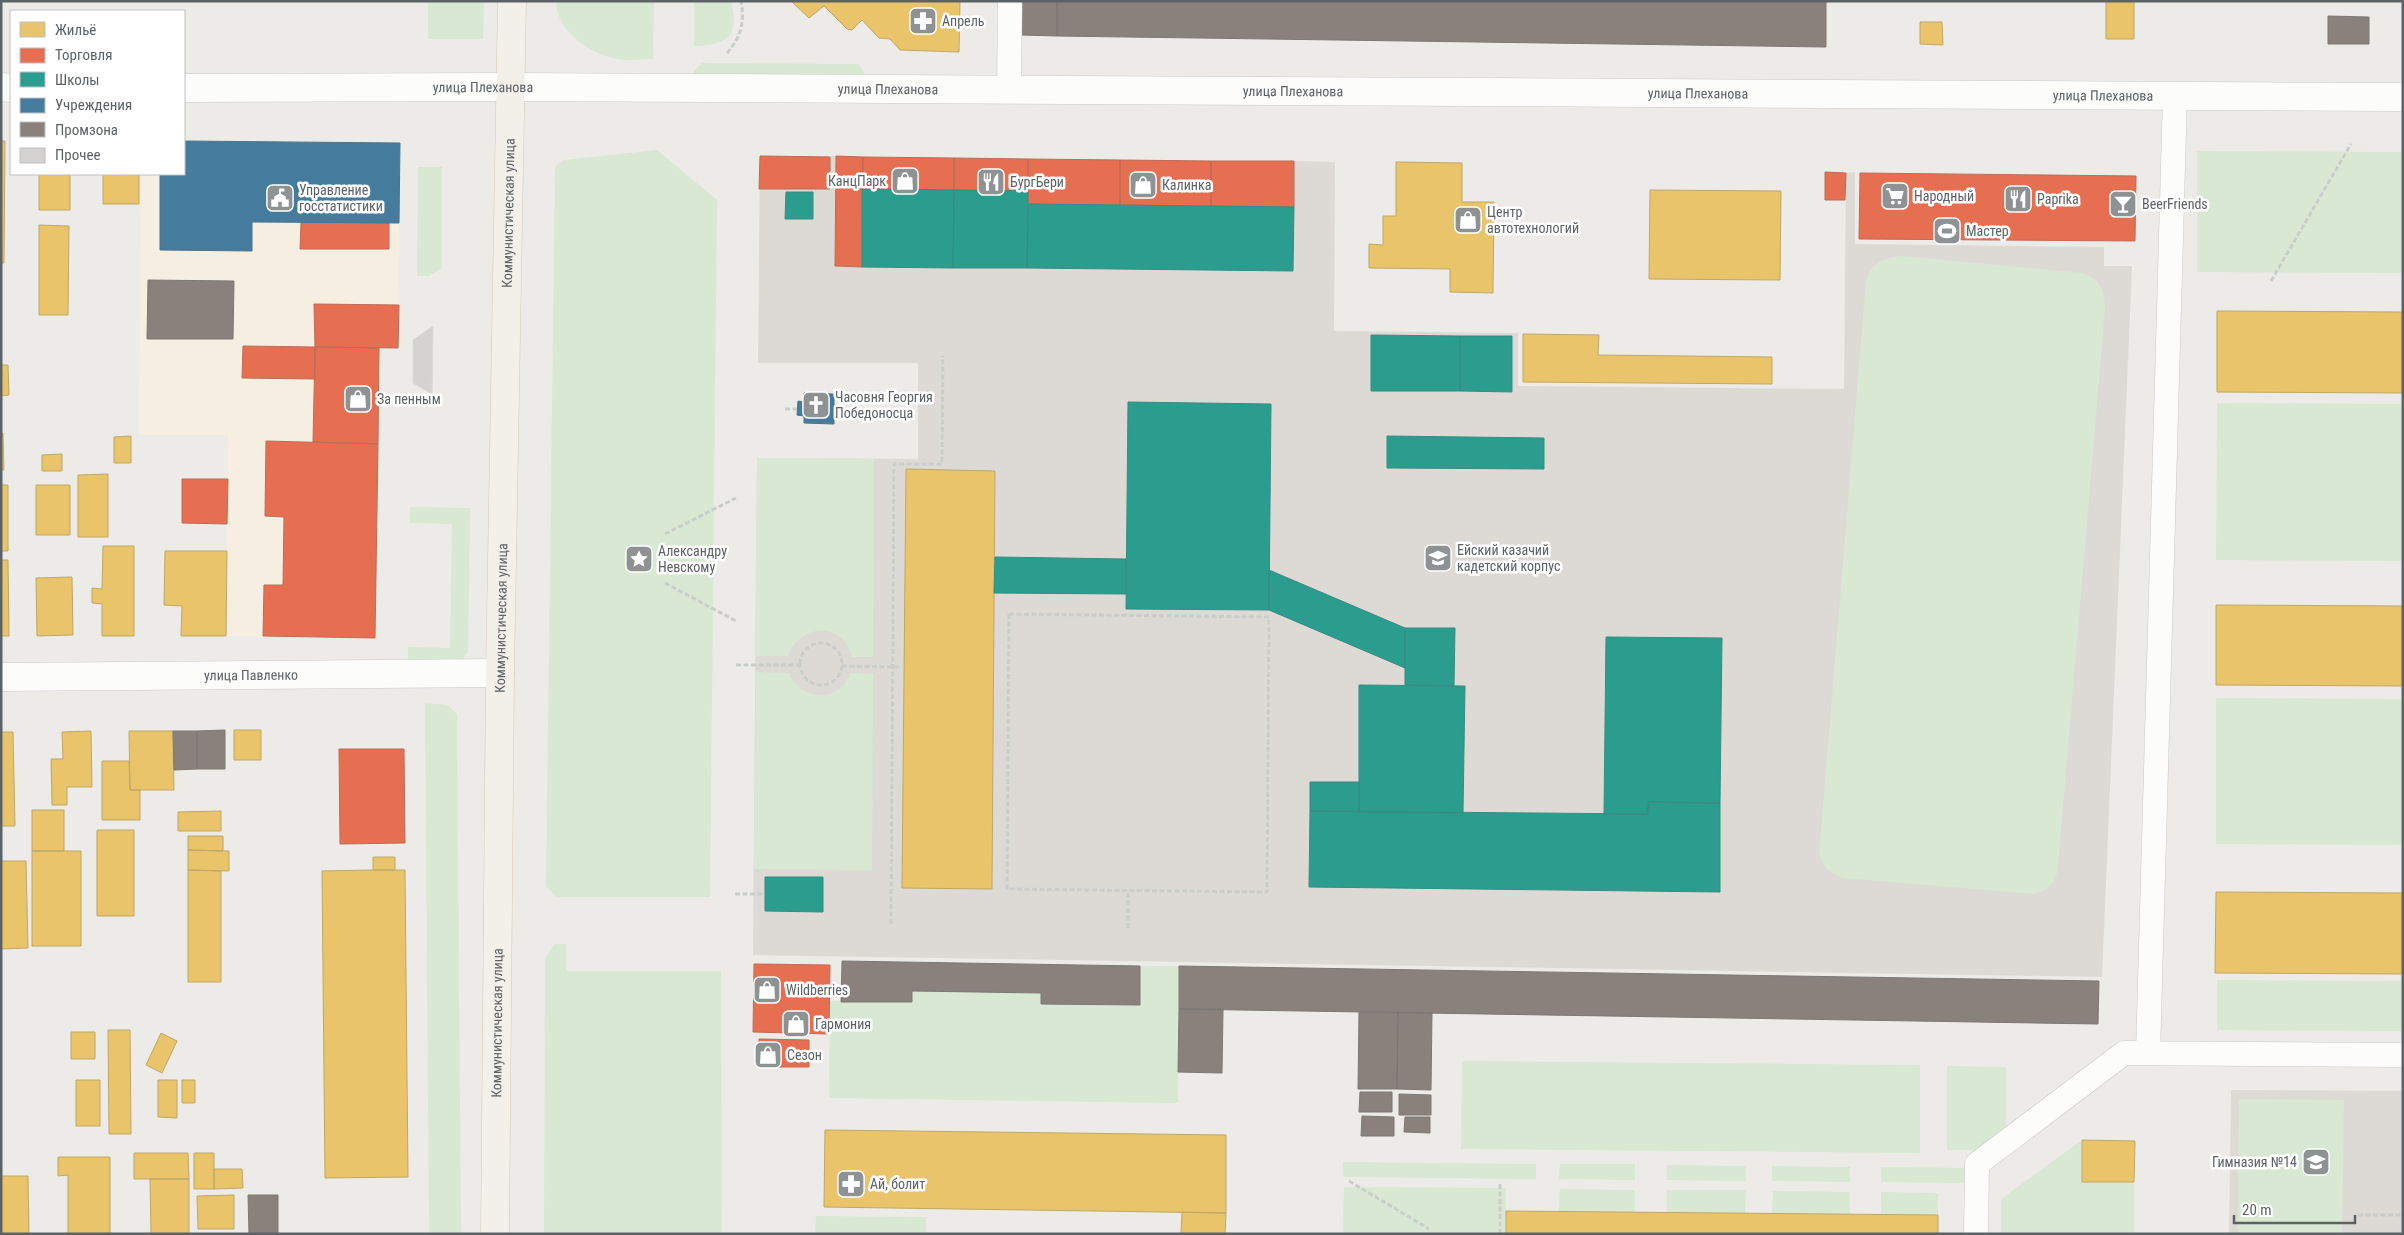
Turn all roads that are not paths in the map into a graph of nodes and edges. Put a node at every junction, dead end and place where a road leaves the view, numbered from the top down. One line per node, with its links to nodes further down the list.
1 (512, 1): 3 (main road, Коммунистическая улица)
2 (1010, 1): 5 (lane)
3 (510, 87): 4 (street, улица Плеханова); 5 (street, улица Плеханова); 8 (main road, Коммунистическая улица)
4 (185, 88)
5 (1009, 90): 6 (street, улица Плеханова)
6 (2176, 96): 7 (street, улица Плеханова); 10 (lane)
7 (2403, 97)
8 (500, 673): 9 (street, улица Павленко); 12 (main road, Коммунистическая улица)
9 (1, 677)
10 (2148, 1053): 11 (lane); 13 (lane)
11 (2403, 1055)
12 (495, 1234)
13 (1976, 1234)

